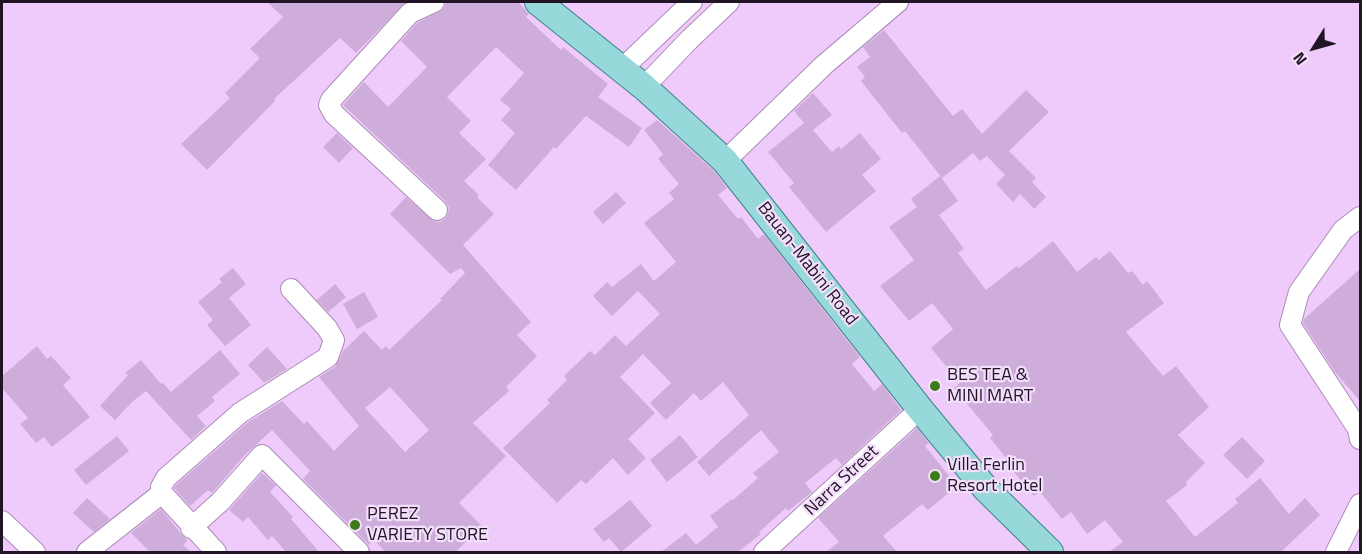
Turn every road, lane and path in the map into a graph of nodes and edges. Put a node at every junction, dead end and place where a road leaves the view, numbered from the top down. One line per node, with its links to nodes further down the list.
1 (434, 2): 9 (street)
2 (538, 2): 6 (main road, Bauan-Mabini Road)
3 (692, 2): 6 (street)
4 (729, 2): 7 (street)
5 (898, 2): 8 (street)
6 (622, 69): 7 (main road, Bauan-Mabini Road)
7 (644, 87): 8 (main road, Bauan-Mabini Road)
8 (725, 161): 12 (main road, Bauan-Mabini Road)
9 (437, 210)
10 (1360, 217): 13 (street)
11 (291, 289): 14 (street)
12 (920, 409): 22 (street, Narra Street); 23 (main road, Bauan-Mabini Road)
13 (1360, 439)
14 (162, 493): 17 (street); 19 (street)
15 (1360, 504): 24 (street)
16 (2, 521): 18 (street)
17 (191, 528): 20 (street); 21 (street)
18 (35, 552)
19 (87, 552)
20 (216, 552)
21 (359, 552)
22 (764, 552)
23 (1050, 552)
24 (1336, 552)

